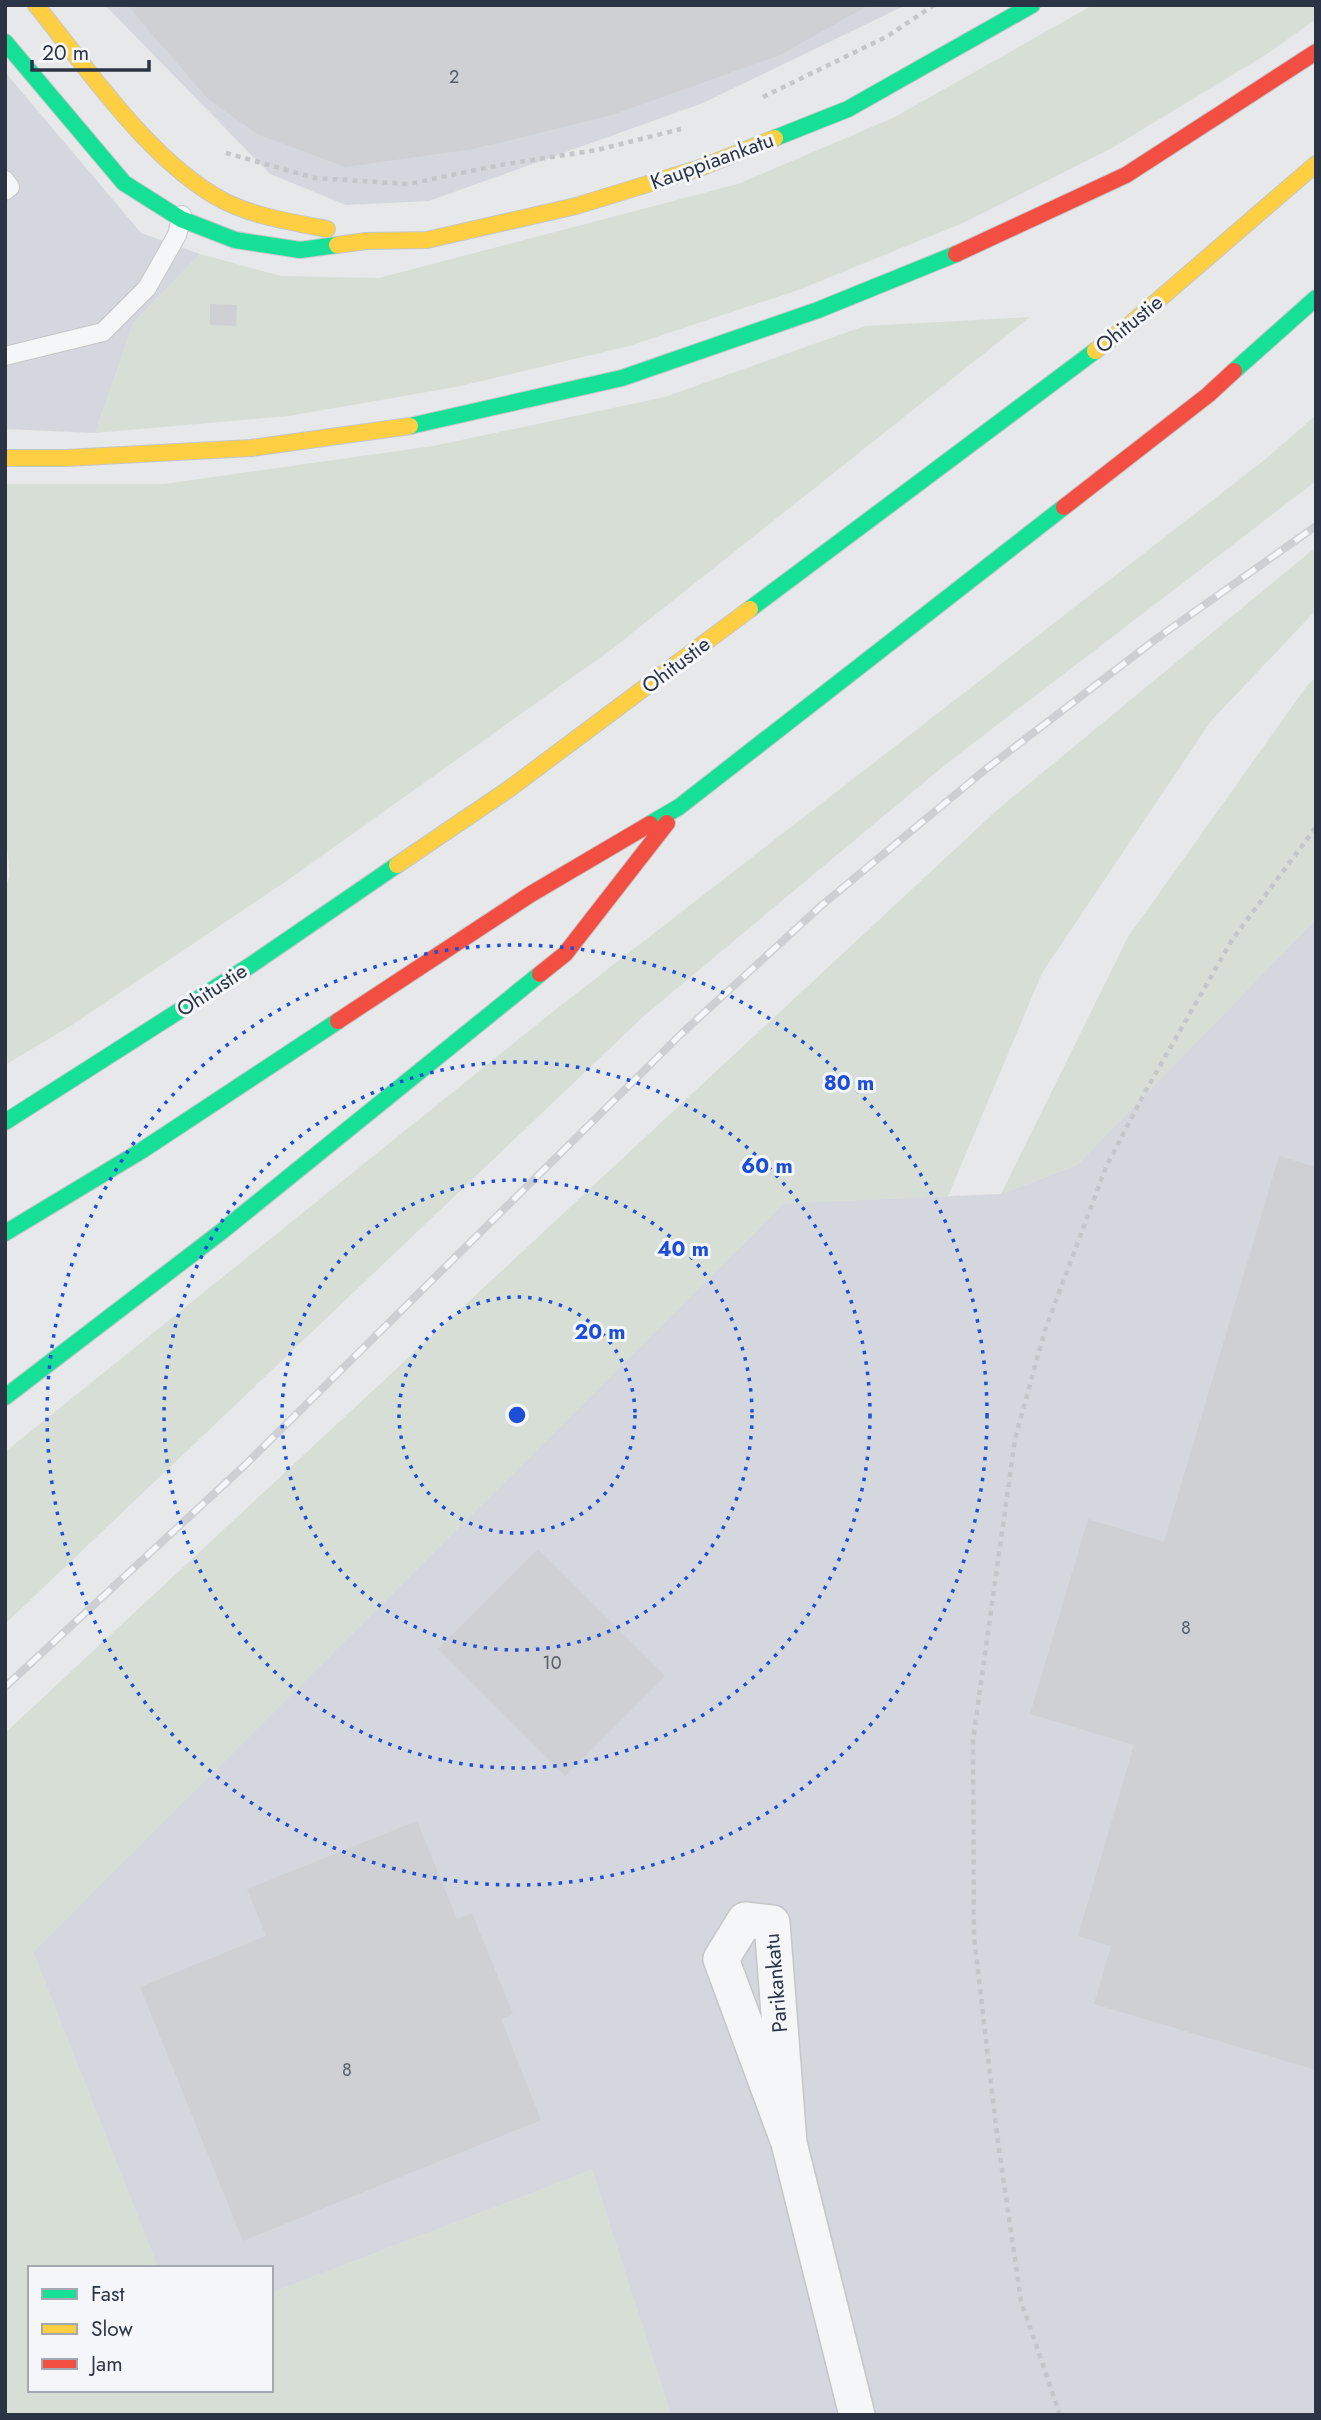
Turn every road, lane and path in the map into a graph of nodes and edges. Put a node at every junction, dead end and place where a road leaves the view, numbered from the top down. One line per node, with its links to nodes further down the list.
1 (36, 5): 10 (main road, Kauppiaankatu)
2 (934, 5): 6 (path)
3 (1032, 5): 14 (main road, Kauppiaankatu)
4 (5, 42): 13 (main road, Kauppiaankatu)
5 (1316, 52): 17 (main road)
6 (751, 103)
7 (688, 128): 8 (path)
8 (225, 152)
9 (1316, 164): 20 (main road, Ohitustie)
10 (193, 178): 13 (lane); 14 (main road, Kauppiaankatu)
11 (5, 180): 12 (lane)
12 (5, 191)
13 (181, 219): 14 (main road, Kauppiaankatu); 16 (lane)
14 (366, 241)
15 (1316, 298): 18 (main road)
16 (5, 356)
17 (5, 458)
18 (679, 807): 21 (main road); 22 (main road)
19 (1316, 827): 25 (path)
20 (5, 1122)
21 (5, 1233)
22 (5, 1397)
23 (789, 2143): 23 (street, Parikankatu); 24 (street, Parikankatu)
24 (857, 2415)
25 (1060, 2415)

